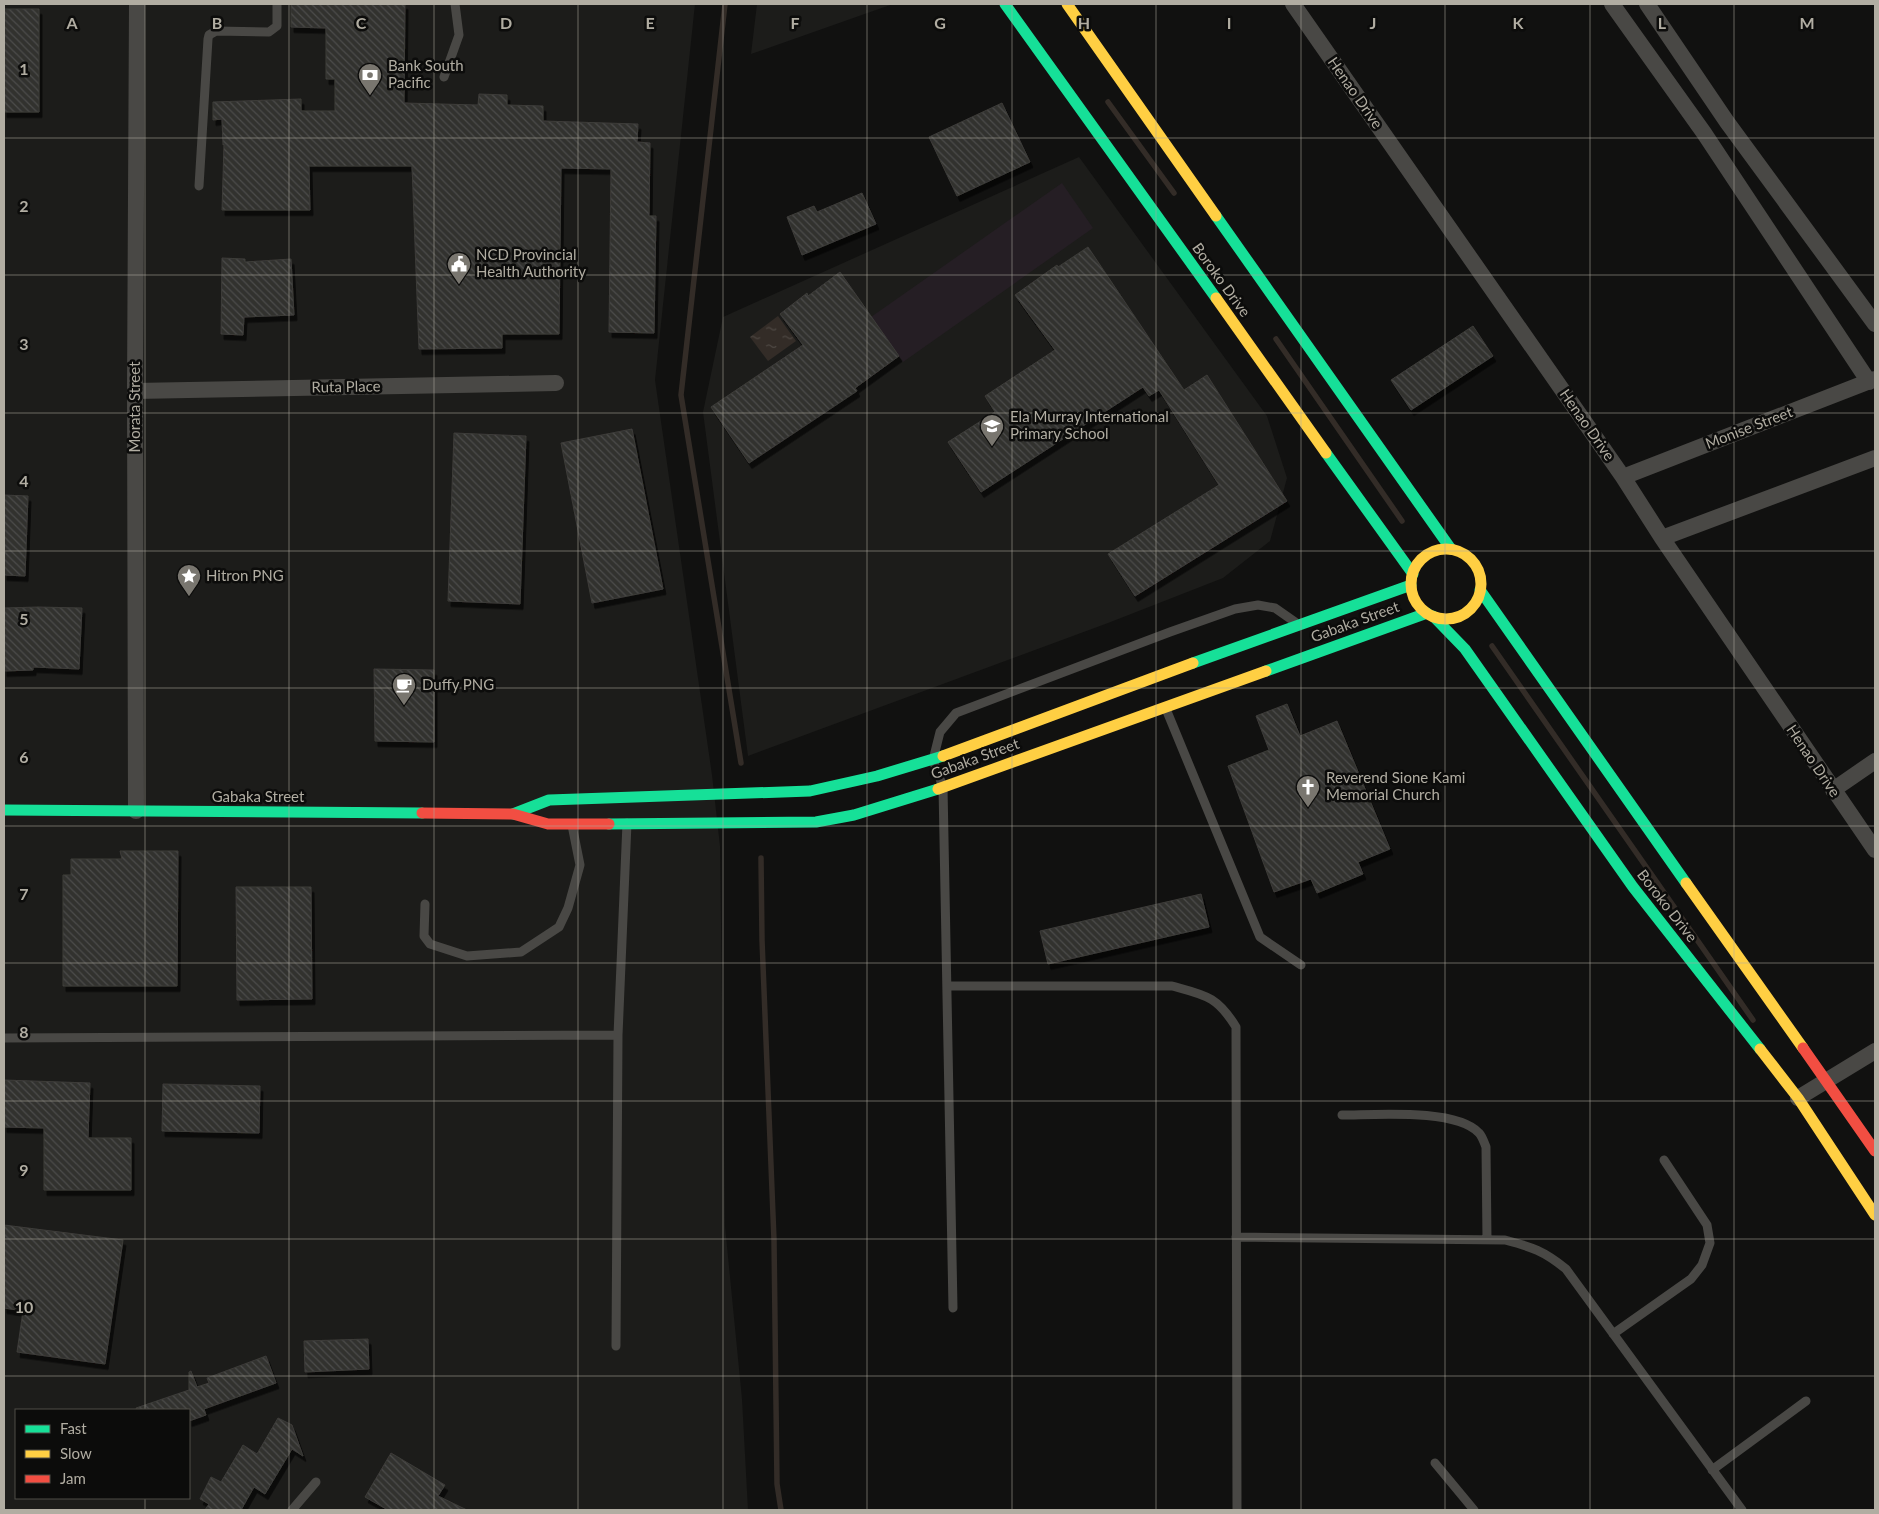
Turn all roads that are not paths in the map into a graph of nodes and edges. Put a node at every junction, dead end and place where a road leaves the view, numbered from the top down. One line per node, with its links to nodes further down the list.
1 (137, 4): 14 (street, Morata Street)
2 (277, 4): 10 (lane)
3 (455, 4): 9 (lane)
4 (1004, 4): 19 (main road, Boroko Drive)
5 (1067, 4): 18 (main road)
6 (1293, 4): 16 (street, Henao Drive)
7 (1612, 4): 12 (street)
8 (1647, 4): 11 (street)
9 (444, 77)
10 (199, 186)
11 (1875, 324)
12 (1872, 381): 16 (street, Monise Street)
13 (556, 383): 14 (street, Ruta Place)
14 (135, 391): 29 (street, Morata Street)
15 (1875, 458): 17 (street)
16 (1623, 477): 17 (street, Henao Drive)
17 (1662, 538): 27 (street, Henao Drive)
18 (1451, 549): 19 (main road); 20 (main road)
19 (1412, 580): 21 (main road); 22 (main road, Gabaka Street)
20 (1480, 590): 21 (main road); 40 (main road, Boroko Drive)
21 (1430, 614): 23 (main road, Gabaka Street); 41 (main road, Boroko Drive)
22 (1297, 624): 24 (main road, Gabaka Street); 24 (lane)
23 (1165, 707): 26 (main road, Gabaka Street); 35 (lane)
24 (933, 760): 26 (lane); 30 (main road, Gabaka Street)
25 (1875, 761): 27 (street)
26 (944, 787): 31 (main road, Gabaka Street); 36 (lane)
27 (1833, 790): 33 (street, Henao Drive)
28 (4, 810): 29 (main road, Gabaka Street)
29 (136, 811): 30 (main road, Gabaka Street)
30 (513, 814): 32 (main road, Gabaka Street)
31 (627, 823): 32 (main road, Gabaka Street); 37 (lane)
32 (572, 824): 34 (lane)
33 (1875, 850)
34 (424, 904)
35 (1301, 965)
36 (947, 986): 46 (lane); 48 (lane)
37 (618, 1035): 38 (lane); 50 (lane)
38 (4, 1038)
39 (1875, 1052): 40 (street)
40 (1826, 1080): 41 (street); 43 (main road, Boroko Drive)
41 (1798, 1098): 45 (main road, Boroko Drive)
42 (1342, 1115): 47 (lane)
43 (1875, 1151)
44 (1664, 1160): 49 (lane)
45 (1875, 1215)
46 (1236, 1237): 47 (lane); 56 (lane)
47 (1487, 1240): 49 (lane)
48 (953, 1308)
49 (1613, 1334): 53 (lane)
50 (616, 1346)
51 (1806, 1401): 53 (lane)
52 (1435, 1463): 57 (lane)
53 (1712, 1470): 58 (lane)
54 (316, 1482): 55 (lane)
55 (292, 1510)
56 (1237, 1510)
57 (1474, 1510)
58 (1742, 1510)

